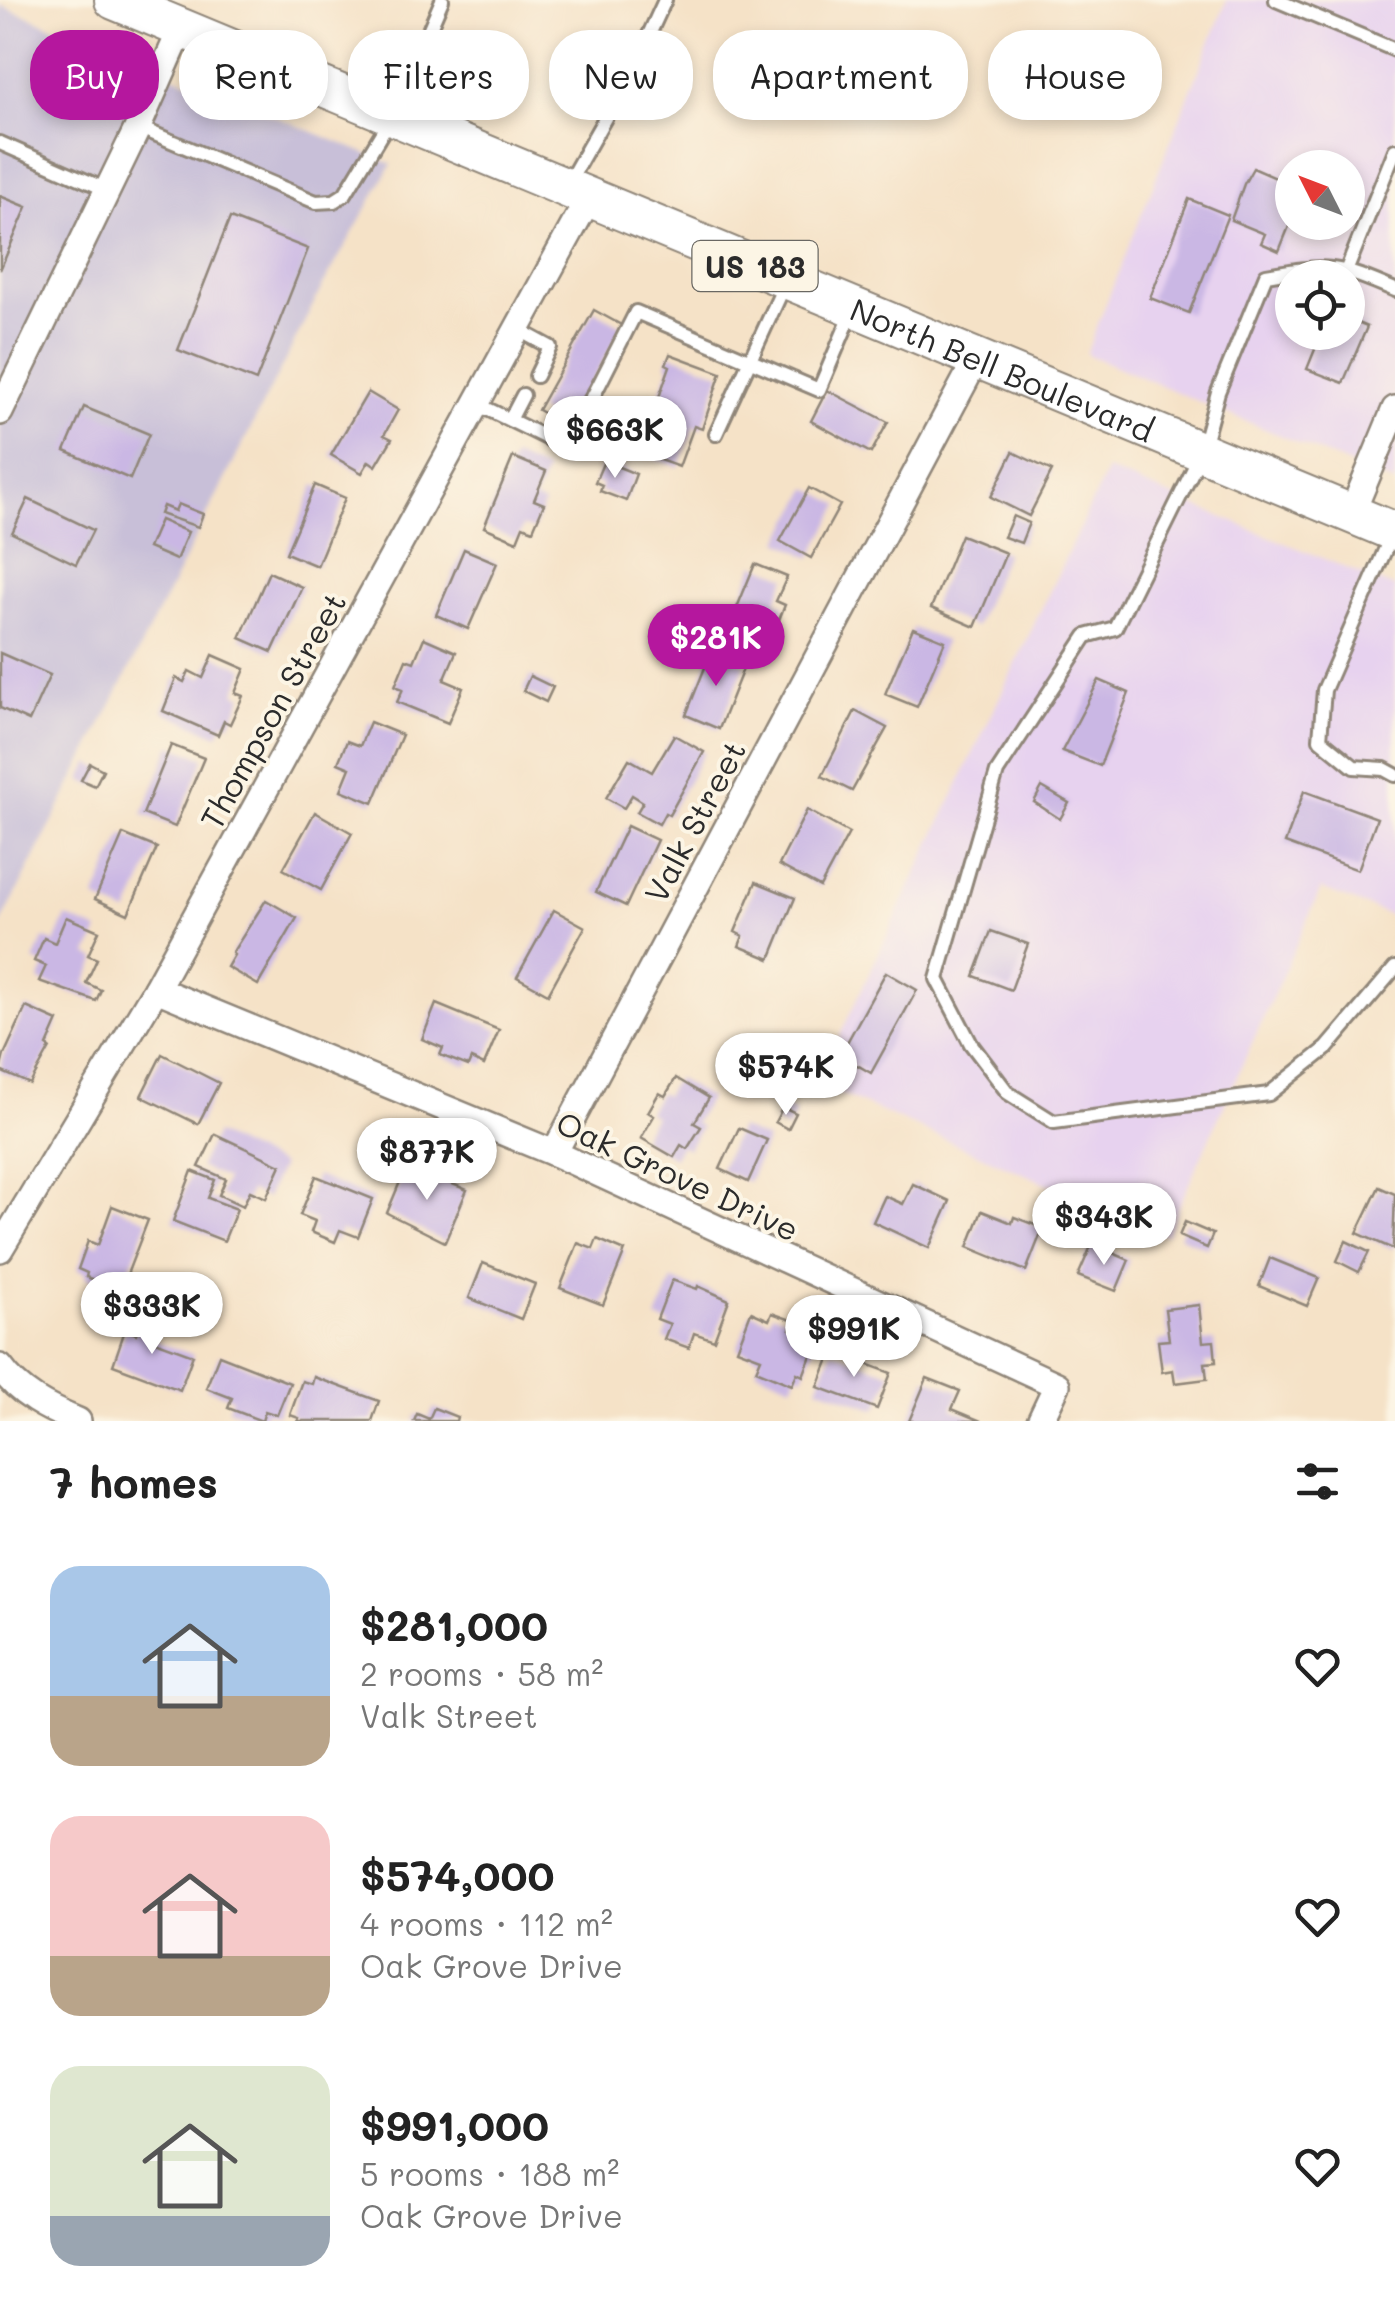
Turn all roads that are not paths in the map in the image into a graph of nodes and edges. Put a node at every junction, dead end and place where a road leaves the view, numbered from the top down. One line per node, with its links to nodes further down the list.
1 (114, 0): 5 (main road, North Bell Boulevard / US 183)
2 (442, 0): 6 (lane)
3 (664, 0): 15 (lane)
4 (1276, 0): 7 (lane)
5 (182, 28): 8 (main road, North Bell Boulevard / US 183); 11 (street)
6 (429, 30)
7 (1395, 50)
8 (348, 98)
9 (390, 120): 11 (lane)
10 (402, 120): 15 (main road, North Bell Boulevard / US 183)
11 (138, 127): 14 (street)
12 (0, 144): 14 (lane)
13 (1395, 150): 16 (lane)
14 (107, 190): 29 (street)
15 (578, 191): 19 (main road, North Bell Boulevard / US 183); 22 (street, Thompson Street)
16 (1350, 260)
17 (1275, 274): 32 (lane)
18 (1365, 277): 20 (lane)
19 (787, 280): 21 (main road, North Bell Boulevard / US 183); 24 (lane)
20 (1395, 290)
21 (854, 308): 23 (main road, North Bell Boulevard / US 183); 24 (lane)
22 (517, 329): 25 (lane); 27 (street, Thompson Street)
23 (976, 360): 32 (main road, North Bell Boulevard / US 183); 38 (street, Valk Street)
24 (752, 361): 30 (lane); 31 (lane)
25 (536, 376)
26 (524, 395): 30 (lane)
27 (477, 404): 30 (lane); 37 (street, Thompson Street)
28 (1395, 409): 33 (street)
29 (0, 412)
30 (510, 420)
31 (716, 434)
32 (1201, 454): 33 (main road, North Bell Boulevard / US 183); 36 (lane)
33 (1351, 515): 34 (main road, North Bell Boulevard / US 183)
34 (1394, 532): 35 (lane)
35 (1395, 775)
36 (1395, 968)
37 (156, 989): 38 (street, Oak Grove Drive); 39 (street, Thompson Street)
38 (554, 1153): 43 (street, Oak Grove Drive)
39 (7, 1223): 40 (street, Thompson Street)
40 (0, 1249)
41 (0, 1367): 42 (street)
42 (78, 1421)
43 (1040, 1421)

